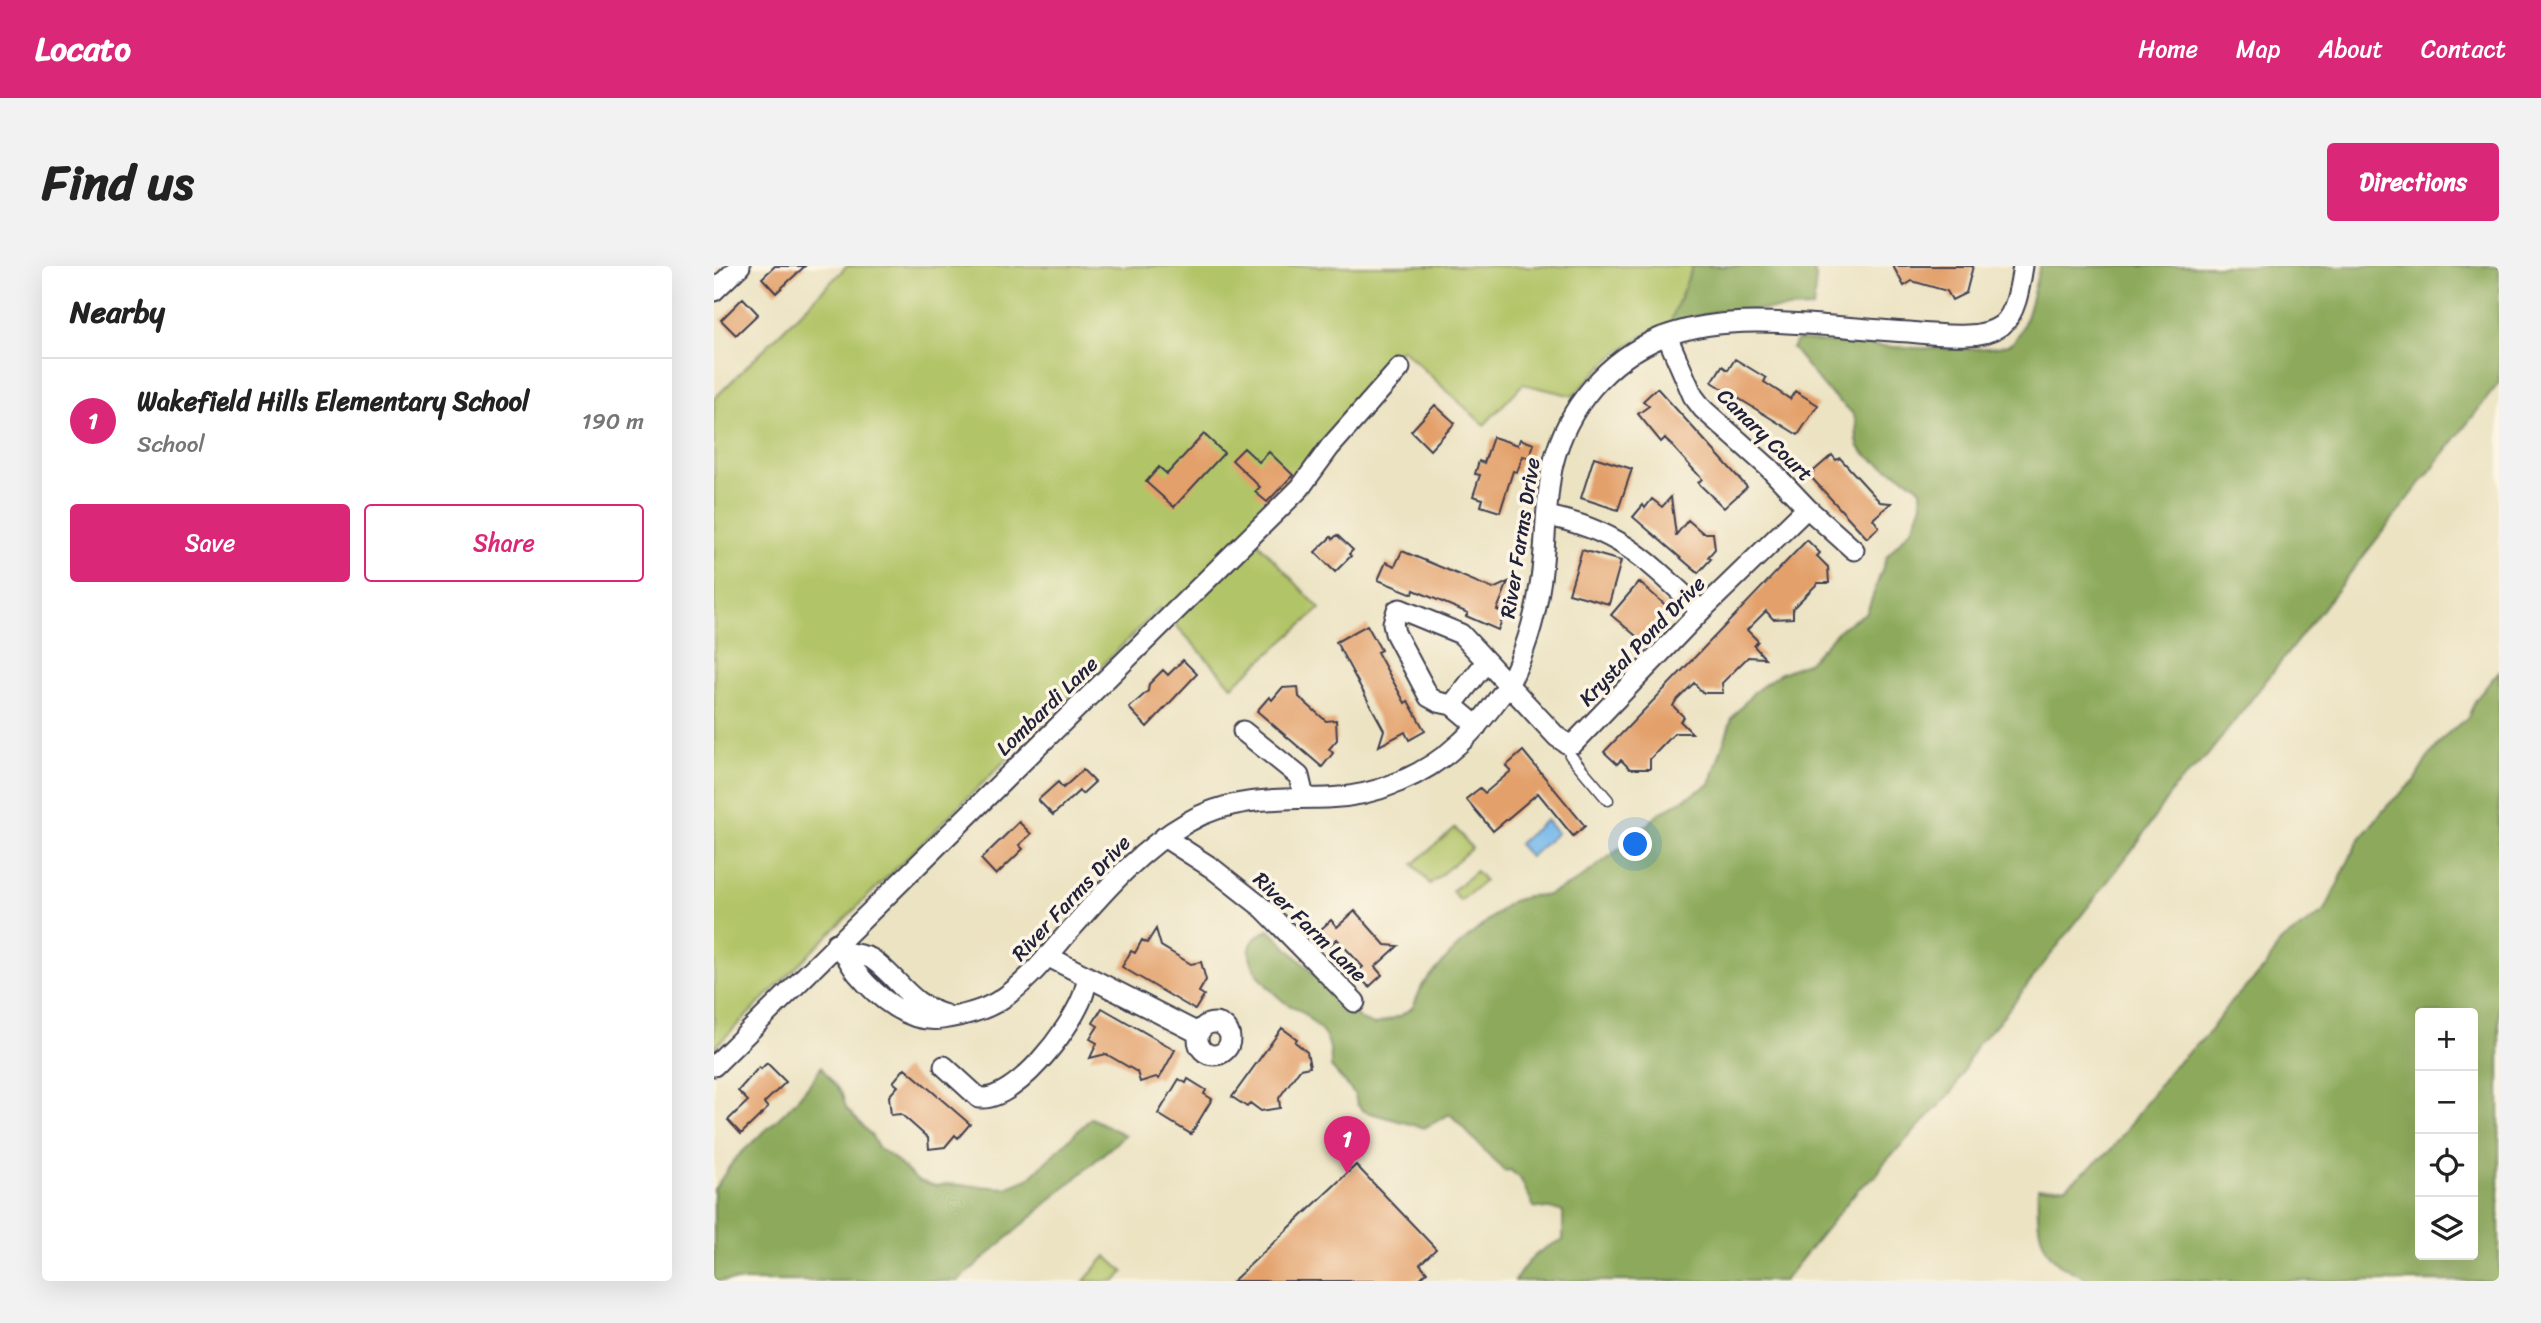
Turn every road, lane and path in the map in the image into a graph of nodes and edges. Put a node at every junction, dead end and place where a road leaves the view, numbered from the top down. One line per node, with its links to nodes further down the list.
1 (740, 266): 3 (street)
2 (2023, 266): 4 (street, River Farms Drive)
3 (715, 288)
4 (1667, 336): 6 (street, Canary Court); 7 (street, River Farms Drive)
5 (1400, 368): 19 (street, Lombardi Lane)
6 (1807, 508): 8 (street, Canary Court); 9 (street, Krystal Pond Drive)
7 (1547, 516): 9 (street); 11 (street, River Farms Drive)
8 (1854, 550)
9 (1700, 611): 15 (street, Krystal Pond Drive)
10 (1486, 662): 11 (street); 12 (street); 12 (street)
11 (1508, 686): 13 (street, River Farms Drive); 15 (street)
12 (1452, 705): 13 (street)
13 (1477, 726): 16 (street, River Farms Drive)
14 (1243, 732): 16 (street)
15 (1566, 743): 17 (lane)
16 (1304, 797): 18 (street, River Farms Drive)
17 (1608, 800)
18 (1164, 837): 20 (street, River Farms Drive); 22 (street, River Farm Lane)
19 (840, 948): 20 (street, River Farms Drive); 24 (street, Lombardi Lane)
20 (1047, 956): 21 (street)
21 (1088, 977): 23 (street); 25 (street)
22 (1355, 1002)
23 (1198, 1033)
24 (714, 1066)
25 (944, 1066)

